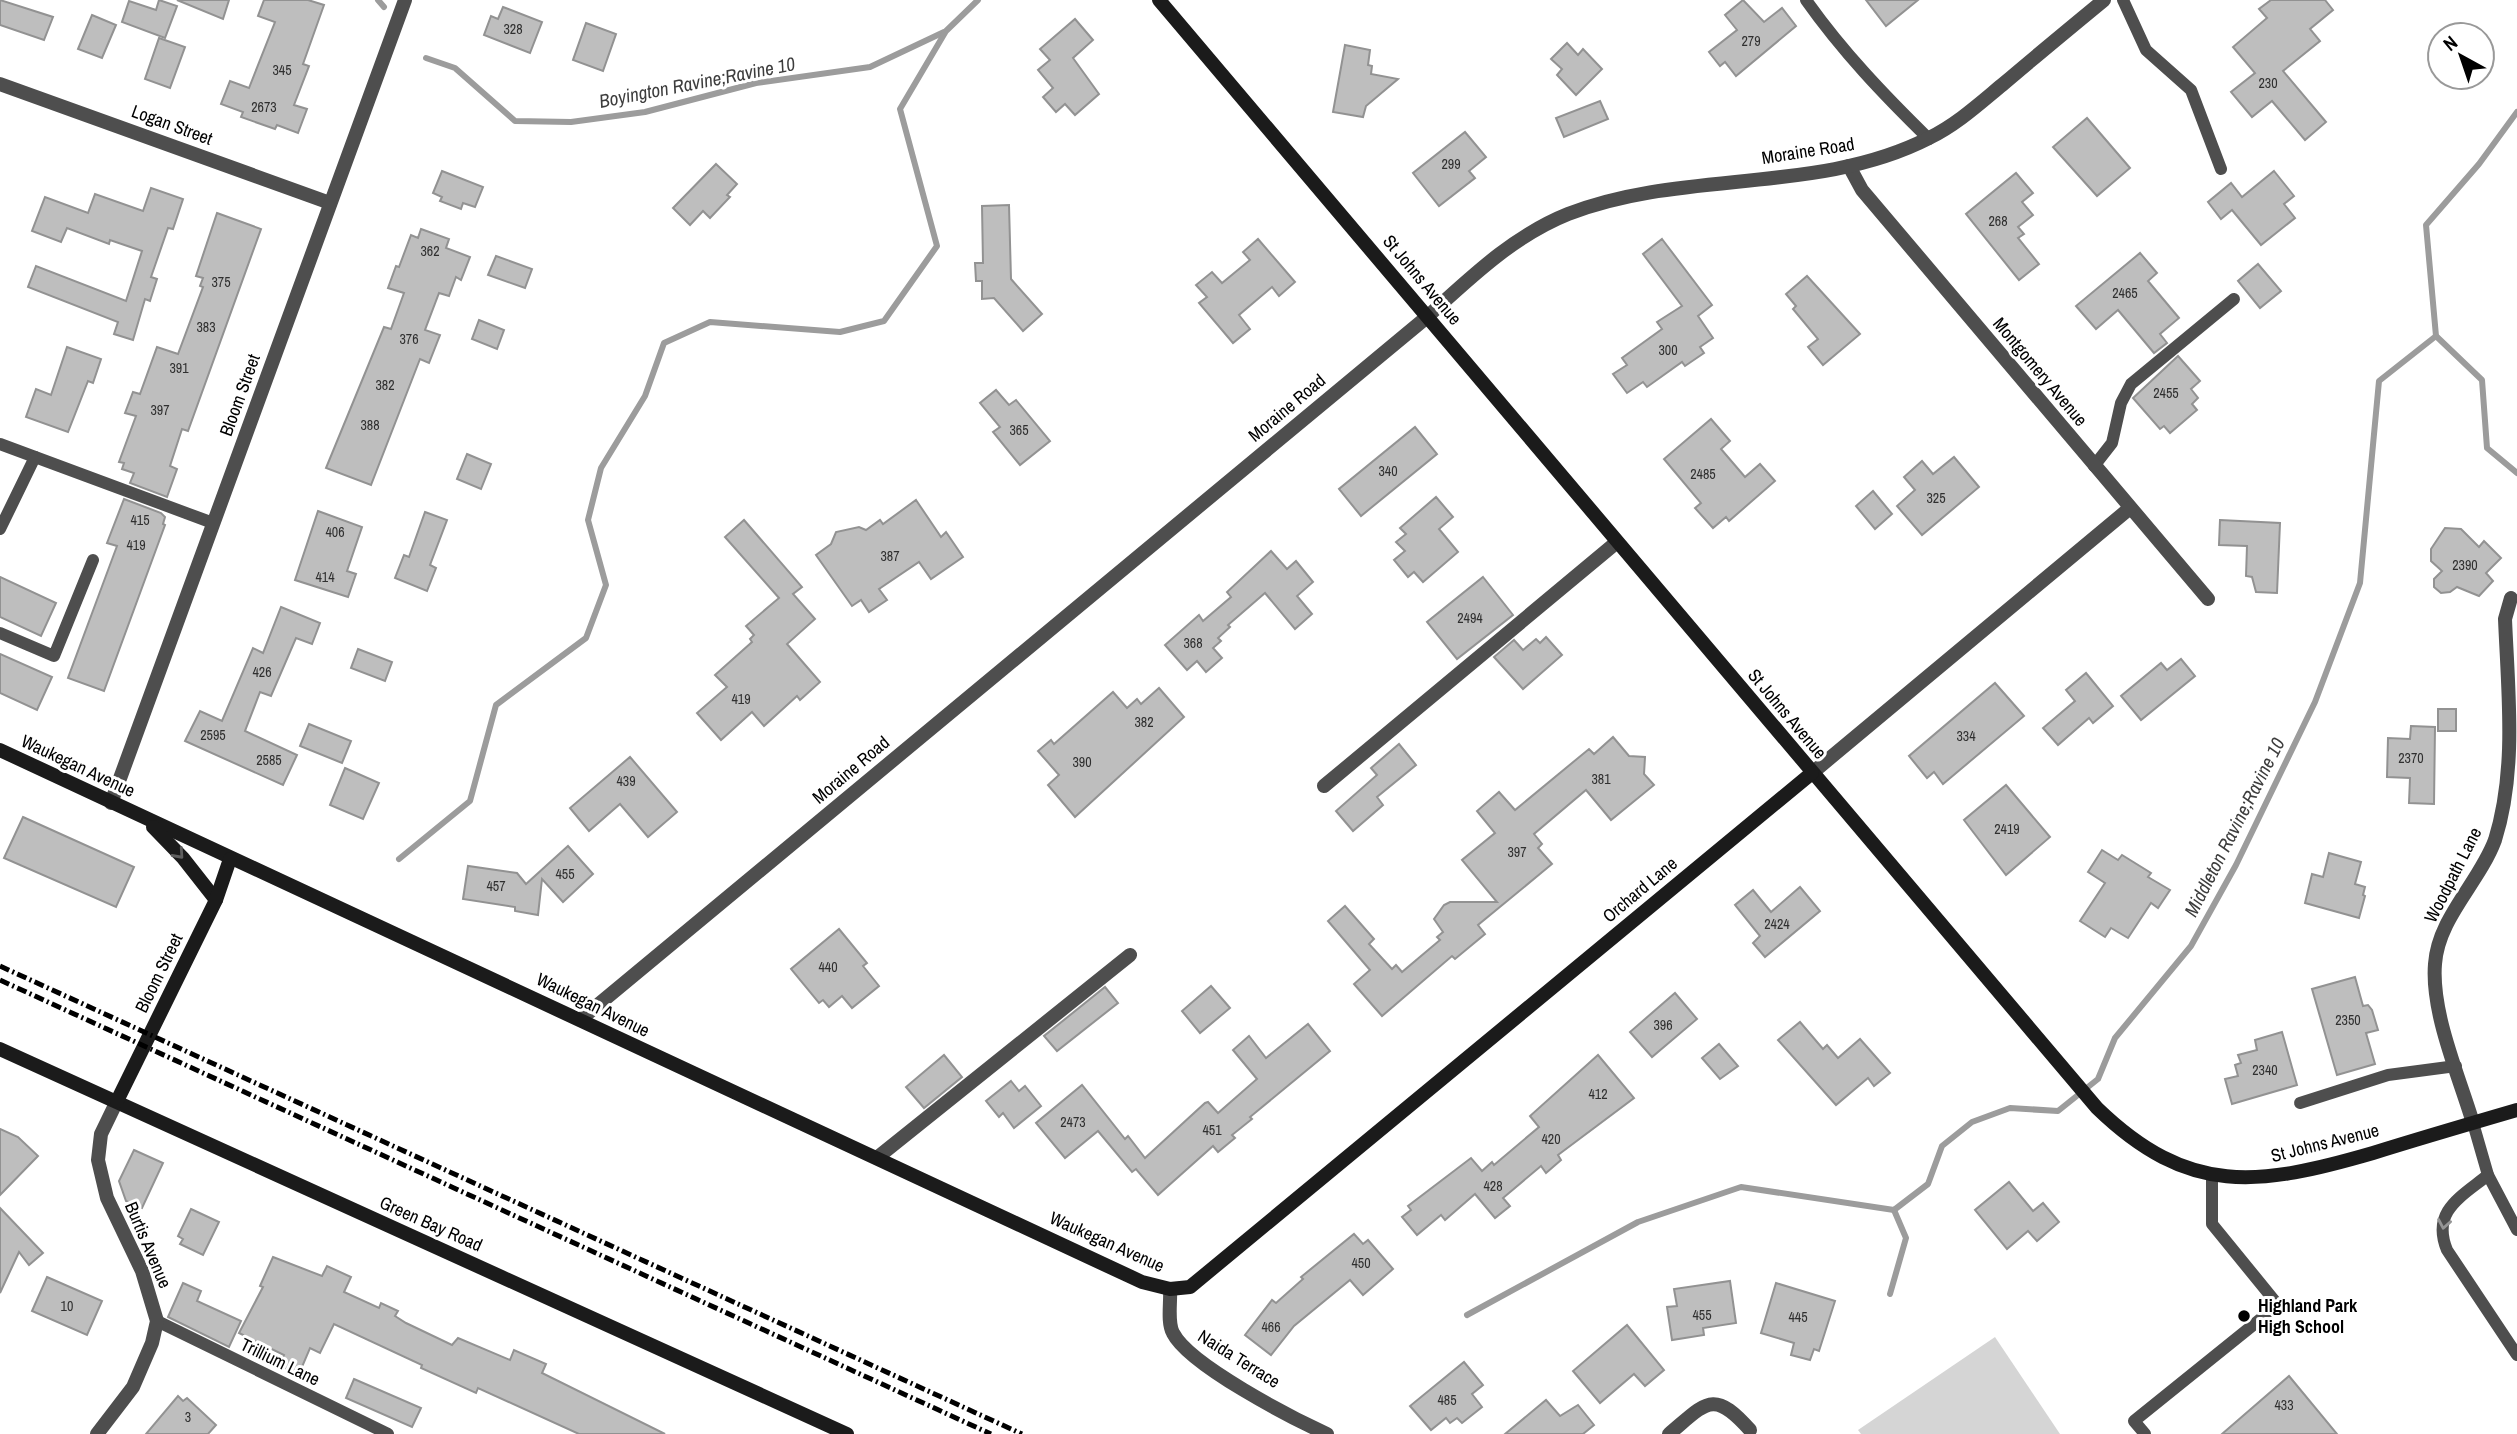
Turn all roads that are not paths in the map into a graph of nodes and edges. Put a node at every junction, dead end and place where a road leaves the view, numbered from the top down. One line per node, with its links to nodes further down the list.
1 (405, 0): 10 (street, Bloom Street)
2 (1159, 0): 12 (street, St Johns Avenue)
3 (1806, 0): 7 (lane)
4 (2104, 0): 7 (street, Moraine Road)
5 (2123, 0): 9 (lane)
6 (0, 84): 10 (street, Logan Street)
7 (1928, 139): 8 (street, Moraine Road)
8 (1849, 166): 12 (street, Moraine Road); 15 (street, Montgomery Avenue)
9 (2221, 169)
10 (330, 203): 17 (street, Bloom Street)
11 (2235, 299): 15 (lane)
12 (1427, 317): 19 (street, St Johns Avenue); 32 (street, Moraine Road)
13 (0, 444): 14 (lane)
14 (34, 457): 17 (lane); 18 (lane)
15 (2094, 466): 16 (street, Montgomery Avenue)
16 (2130, 508): 22 (street, Montgomery Avenue); 25 (street, Orchard Lane)
17 (213, 523): 27 (street, Bloom Street)
18 (0, 529)
19 (1617, 542): 25 (street, St Johns Avenue); 26 (street)
20 (93, 560): 23 (lane)
21 (2511, 598): 34 (street, Woodpath Lane)
22 (2208, 599)
23 (0, 633)
24 (0, 750): 27 (street, Waukegan Avenue)
25 (1812, 773): 40 (street, St Johns Avenue); 43 (street, Orchard Lane)
26 (1324, 786)
27 (111, 803): 28 (street, Waukegan Avenue)
28 (136, 814): 29 (street, Waukegan Avenue); 30 (street, one-way to 30)
29 (230, 859): 30 (street, Bloom Street); 32 (street, Waukegan Avenue)
30 (216, 900): 35 (street, Bloom Street)
31 (1130, 955): 39 (street)
32 (580, 1019): 39 (street, Waukegan Avenue)
33 (0, 1049): 35 (street, Green Bay Road)
34 (2456, 1066): 36 (lane); 38 (street, Woodpath Lane)
35 (117, 1101): 44 (street, Burtis Avenue); 49 (street, Green Bay Road)
36 (2301, 1103)
37 (2517, 1110): 38 (street, St Johns Avenue)
38 (2473, 1123): 40 (street, St Johns Avenue); 41 (lane)
39 (878, 1157): 43 (street, Waukegan Avenue)
40 (2212, 1175): 52 (lane)
41 (2488, 1175): 42 (lane); 45 (lane, one-way to 45)
42 (2517, 1230)
43 (1170, 1289): 50 (street, Naida Terrace)
44 (157, 1321): 47 (street); 48 (lane, Trillium Lane)
45 (2517, 1355)
46 (1750, 1430): 51 (street)
47 (97, 1434)
48 (388, 1434)
49 (847, 1434)
50 (1327, 1434)
51 (1669, 1434)
52 (2145, 1434)

